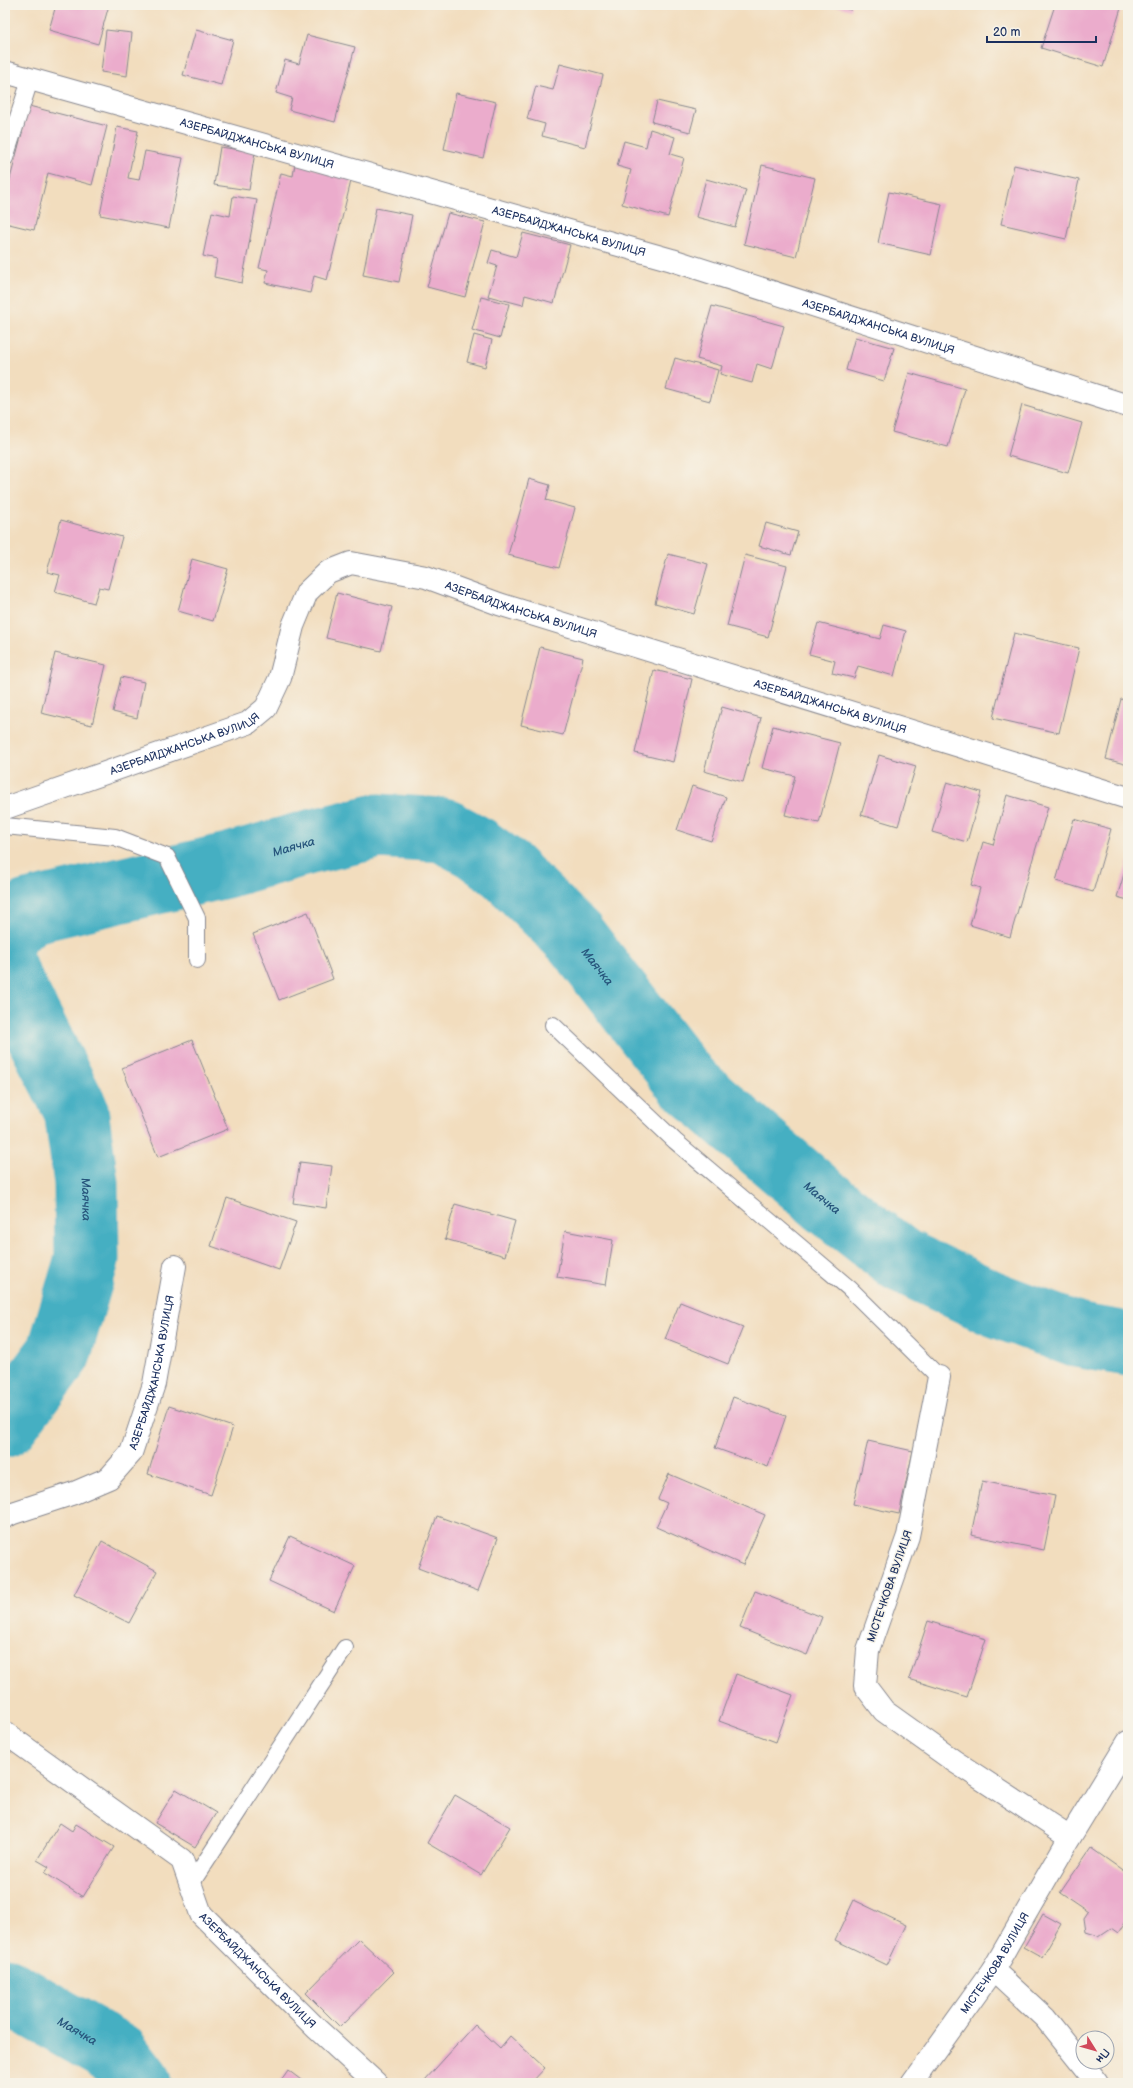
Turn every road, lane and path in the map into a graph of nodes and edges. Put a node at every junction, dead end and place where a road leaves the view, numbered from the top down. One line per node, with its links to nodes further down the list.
1 (5, 72): 2 (street, АЗЕРБАЙДЖАНСЬКА ВУЛИЦЯ)
2 (30, 80): 3 (lane); 4 (street, АЗЕРБАЙДЖАНСЬКА ВУЛИЦЯ)
3 (5, 158)
4 (1128, 406)
5 (1128, 798): 6 (street, АЗЕРБАЙДЖАНСЬКА ВУЛИЦЯ)
6 (5, 808)
7 (5, 826): 8 (lane)
8 (198, 960)
9 (553, 1025): 11 (lane)
10 (175, 1266): 12 (street, АЗЕРБАЙДЖАНСЬКА ВУЛИЦЯ)
11 (939, 1377): 16 (street, МІСТЕЧКОВА ВУЛИЦЯ)
12 (5, 1518)
13 (345, 1648): 17 (lane)
14 (5, 1733): 17 (street, АЗЕРБАЙДЖАНСЬКА ВУЛИЦЯ)
15 (1128, 1742): 16 (street, МІСТЕЧКОВА ВУЛИЦЯ)
16 (1070, 1837): 18 (street, МІСТЕЧКОВА ВУЛИЦЯ)
17 (191, 1884): 19 (street, АЗЕРБАЙДЖАНСЬКА ВУЛИЦЯ)
18 (993, 1970): 20 (street, МІСТЕЧКОВА ВУЛИЦЯ); 21 (street)
19 (376, 2083)
20 (912, 2083)
21 (1097, 2083)

